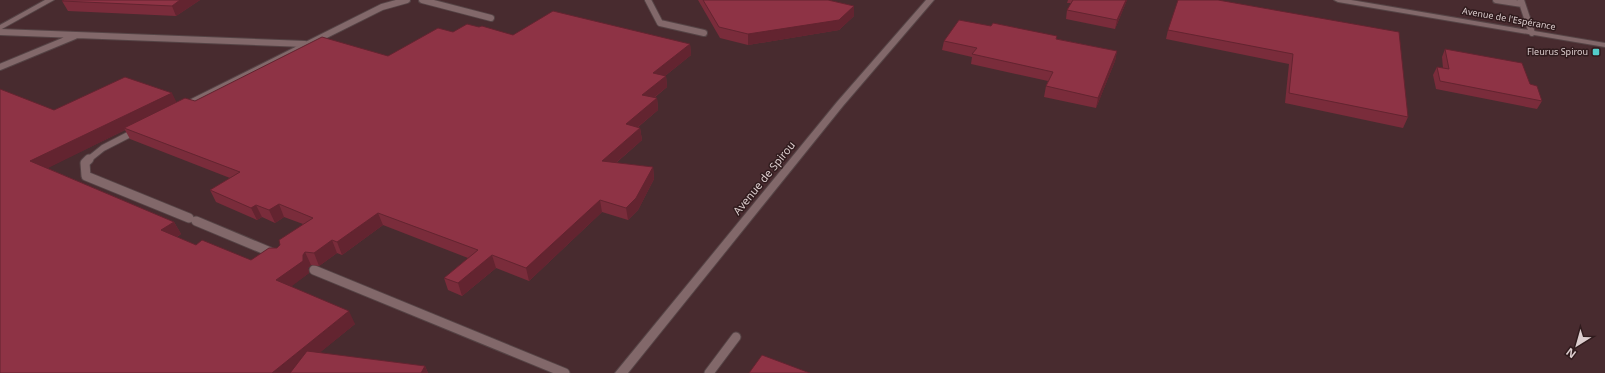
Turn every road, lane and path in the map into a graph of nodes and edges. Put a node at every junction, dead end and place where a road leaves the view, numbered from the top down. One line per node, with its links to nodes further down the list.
1 (50, 0): 10 (street)
2 (407, 0): 15 (lane)
3 (422, 0): 9 (lane)
4 (648, 0): 12 (lane)
5 (930, 0): 24 (street, Avenue de Spirou)
6 (1338, 0): 13 (street, Avenue de l'Espérance)
7 (1496, 0): 8 (lane)
8 (1522, 2): 13 (lane)
9 (491, 18)
10 (0, 28)
11 (0, 32): 14 (lane)
12 (704, 33)
13 (1532, 33): 16 (street, Avenue de l'Espérance)
14 (78, 35): 15 (lane); 17 (lane)
15 (307, 44): 18 (lane)
16 (1605, 45)
17 (0, 67)
18 (180, 108)
19 (145, 126): 20 (lane)
20 (280, 256)
21 (314, 270): 23 (lane)
22 (736, 337): 25 (lane)
23 (565, 373)
24 (621, 373)
25 (709, 373)

